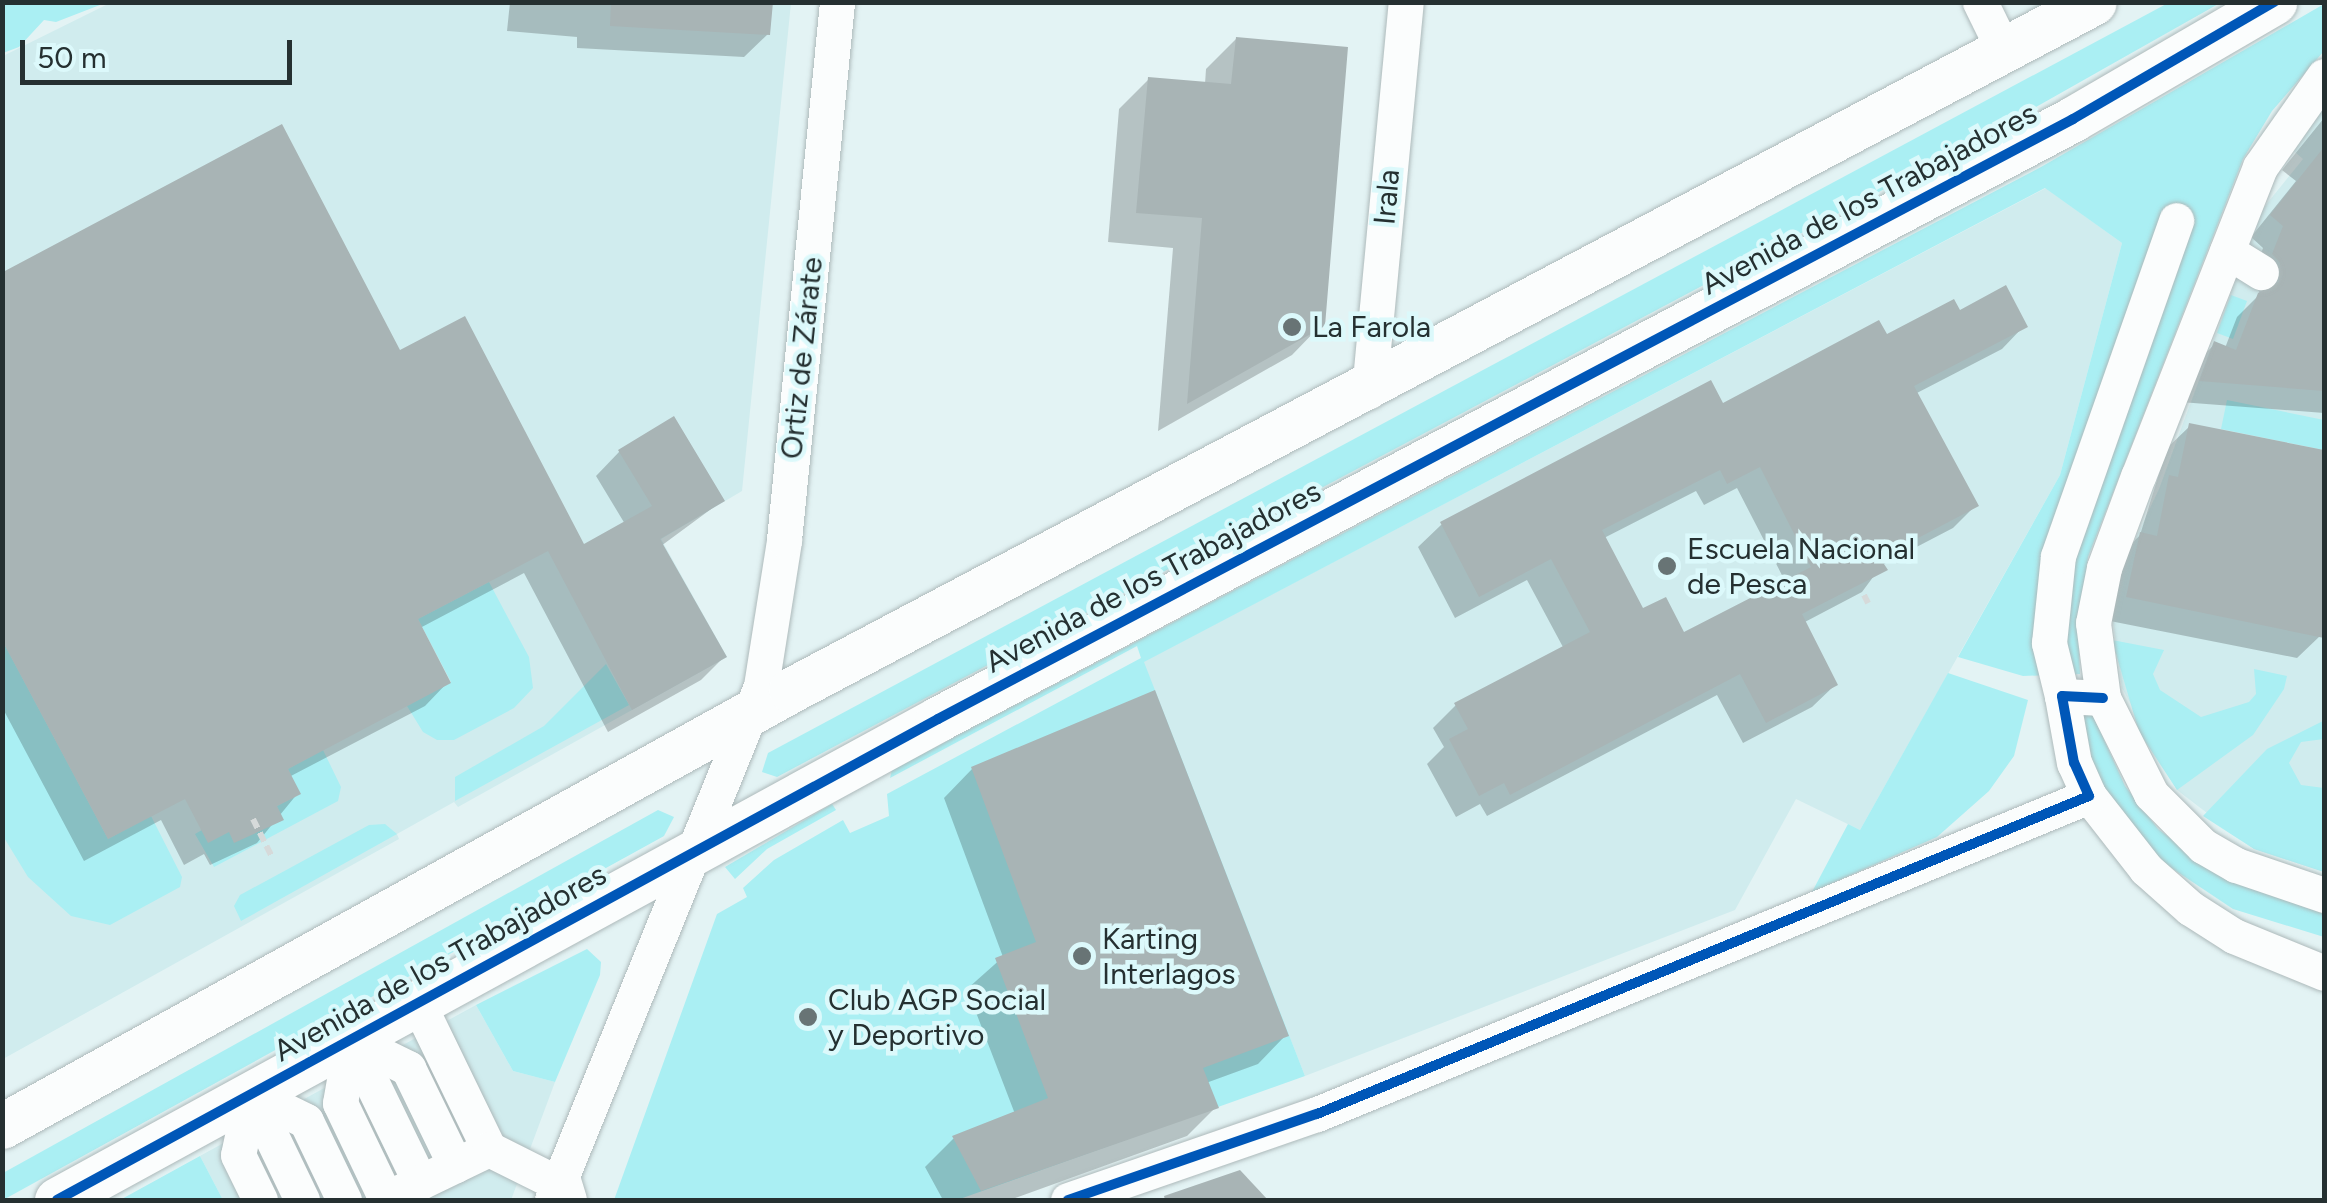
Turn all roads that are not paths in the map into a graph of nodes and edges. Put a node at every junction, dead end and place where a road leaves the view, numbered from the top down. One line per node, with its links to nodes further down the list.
1 (837, 2): 14 (street, Ortiz de Zárate)
2 (1406, 2): 11 (street, Irala)
3 (1980, 2): 6 (street)
4 (2094, 2): 6 (main road)
5 (2274, 2): 16 (main road, Avenida de los Trabajadores)
6 (2005, 53): 11 (main road)
7 (2324, 76): 9 (street)
8 (2176, 220): 12 (street)
9 (2227, 251): 10 (street); 13 (street)
10 (2260, 272)
11 (1369, 390): 14 (main road)
12 (2062, 696): 13 (street); 15 (street)
13 (2103, 698): 17 (street)
14 (754, 710): 16 (street, Ortiz de Zárate); 22 (main road)
15 (2089, 796): 18 (street); 32 (street)
16 (695, 852): 19 (main road, Avenida de los Trabajadores); 26 (street, Ortiz de Zárate)
17 (2324, 895)
18 (2324, 973)
19 (418, 1003): 20 (main road, Avenida de los Trabajadores); 23 (street)
20 (351, 1040): 21 (main road, Avenida de los Trabajadores); 24 (street); 25 (street); 31 (street)
21 (251, 1094): 27 (main road, Avenida de los Trabajadores); 28 (street); 29 (street); 30 (street)
22 (2, 1126)
23 (489, 1149): 24 (street); 26 (street)
24 (455, 1165): 25 (street)
25 (420, 1182): 31 (street)
26 (558, 1195)
27 (57, 1200)
28 (260, 1200)
29 (302, 1200)
30 (344, 1200)
31 (384, 1200)
32 (1068, 1200)

